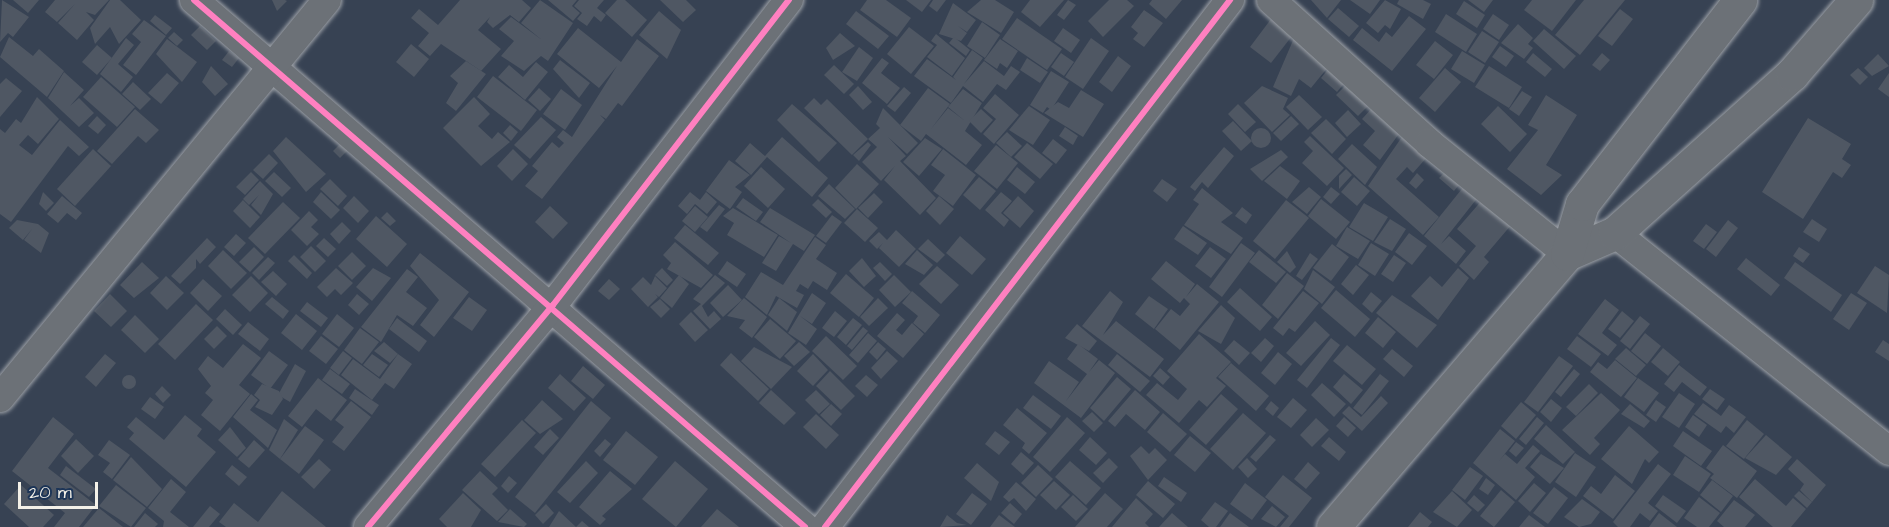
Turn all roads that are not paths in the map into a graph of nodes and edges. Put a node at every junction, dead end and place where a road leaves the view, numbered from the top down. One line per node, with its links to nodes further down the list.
1 (194, 0): 8 (street)
2 (327, 0): 8 (street)
3 (789, 0): 11 (street)
4 (1230, 0): 16 (street)
5 (1271, 0): 10 (street)
6 (1740, 0): 10 (main road)
7 (1850, 8): 9 (main road)
8 (273, 69): 11 (street); 12 (street)
9 (1615, 233): 10 (main road); 13 (street)
10 (1567, 254): 17 (main road)
11 (554, 305): 14 (street); 15 (street)
12 (0, 398)
13 (1889, 451)
14 (368, 527)
15 (805, 527)
16 (825, 527)
17 (1333, 527)

